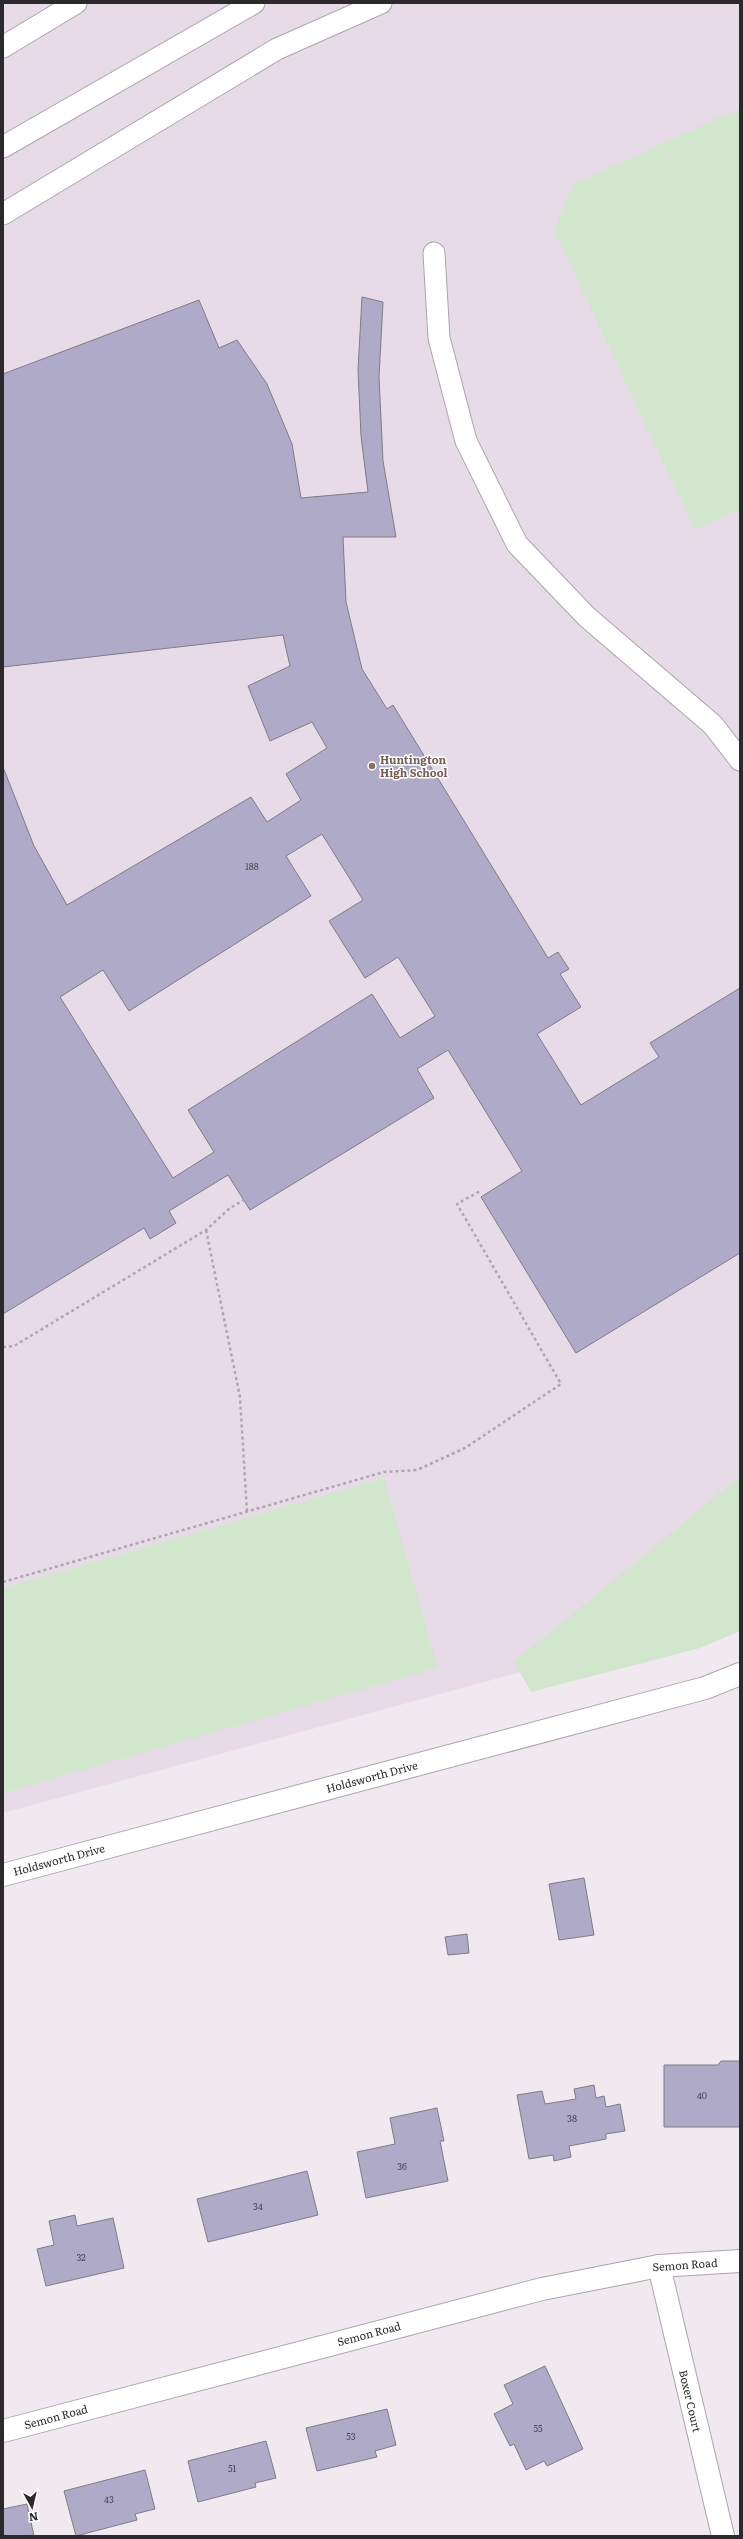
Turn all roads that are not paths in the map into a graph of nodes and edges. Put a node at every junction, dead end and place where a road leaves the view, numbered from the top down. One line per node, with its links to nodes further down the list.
1 (76, 3): 4 (lane)
2 (254, 3): 5 (lane)
3 (381, 3): 6 (lane)
4 (3, 48)
5 (3, 148)
6 (3, 214)
7 (434, 253): 8 (lane)
8 (740, 760)
9 (740, 1674): 10 (street, Holdsworth Drive)
10 (3, 1875)
11 (740, 2262): 12 (street, Semon Road)
12 (659, 2266): 13 (street, Semon Road); 14 (street, Boxer Court)
13 (3, 2431)
14 (723, 2536)

